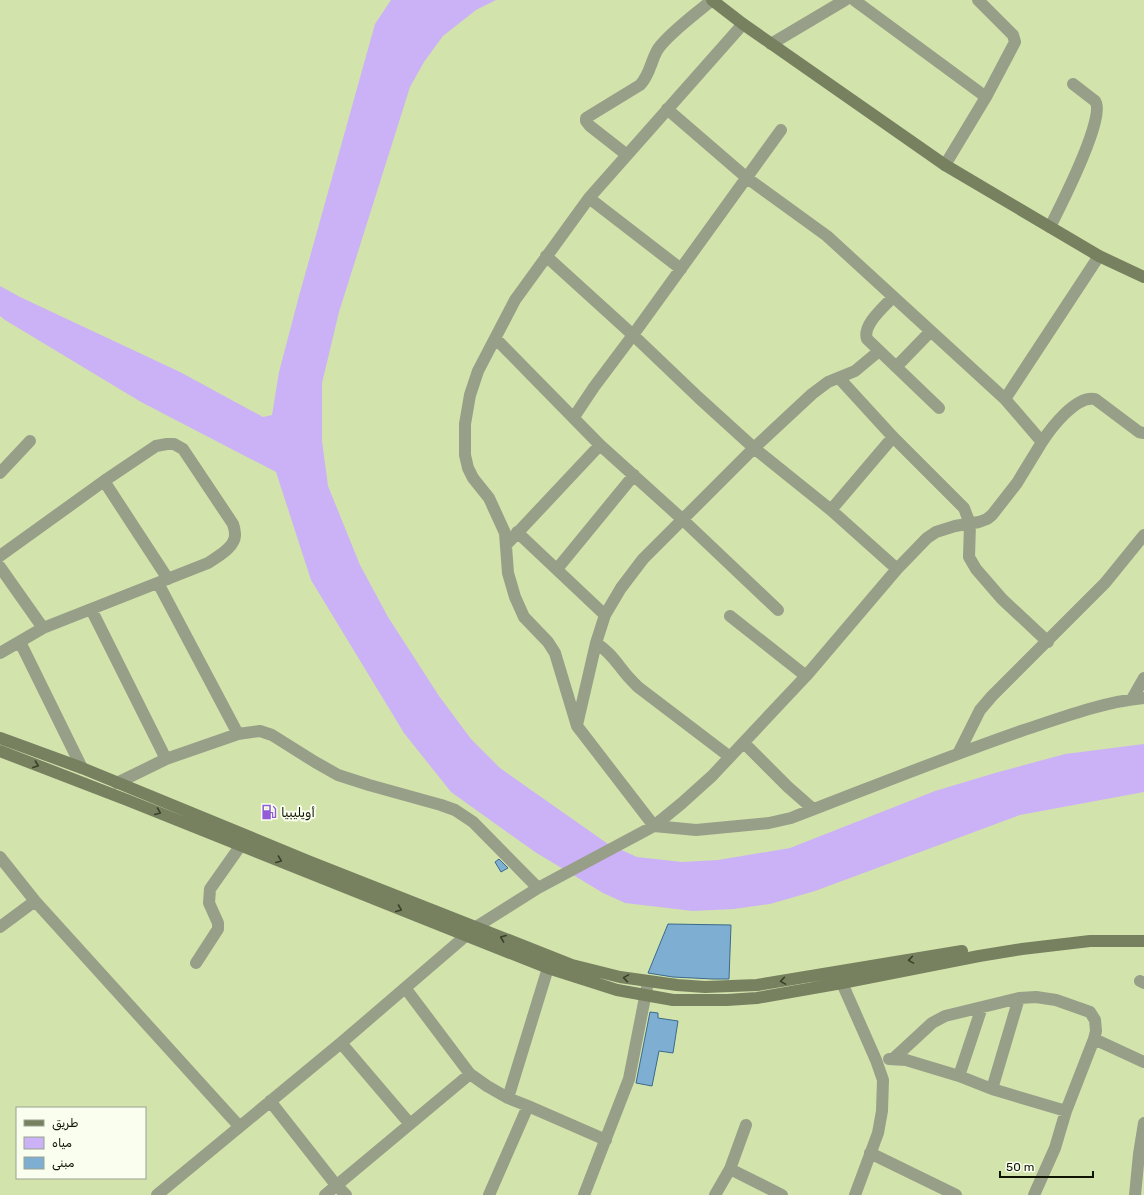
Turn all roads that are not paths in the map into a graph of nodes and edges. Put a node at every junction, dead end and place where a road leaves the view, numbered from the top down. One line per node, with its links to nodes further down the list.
1 (712, 0): 5 (main road); 11 (street)
2 (845, 0): 6 (street)
3 (854, 0): 8 (street)
4 (978, 0): 8 (street)
5 (743, 24): 6 (main road); 9 (street)
6 (771, 44): 12 (main road)
7 (1073, 84): 15 (street)
8 (986, 97): 12 (street)
9 (667, 109): 11 (street); 13 (street)
10 (781, 130): 13 (street)
11 (627, 155): 14 (street)
12 (945, 165): 15 (main road)
13 (747, 178): 18 (street); 20 (street)
14 (589, 198): 16 (street); 18 (street)
15 (1050, 227): 17 (main road)
16 (546, 256): 22 (street); 23 (street)
17 (1099, 256): 19 (main road); 27 (street)
18 (681, 269): 22 (street)
19 (1144, 277)
20 (893, 297): 21 (street); 24 (street)
21 (931, 331): 25 (street); 27 (street)
22 (633, 335): 29 (street); 35 (street)
23 (495, 338): 29 (street); 44 (street)
24 (879, 351): 25 (street); 26 (street)
25 (896, 367): 28 (street)
26 (839, 378): 31 (street); 35 (street)
27 (1005, 399): 33 (street)
28 (939, 408)
29 (574, 417): 34 (street)
30 (1144, 433): 33 (street)
31 (893, 437): 39 (street); 41 (street)
32 (30, 441): 36 (street)
33 (1042, 442): 41 (street)
34 (600, 445): 37 (street); 42 (street)
35 (754, 448): 39 (street); 40 (street)
36 (0, 473)
37 (634, 475): 40 (street); 47 (street)
38 (104, 481): 45 (street); 49 (street); 49 (street)
39 (831, 510): 48 (street)
40 (682, 519): 51 (street); 52 (street)
41 (970, 524): 48 (street); 56 (street)
42 (517, 532): 44 (street); 47 (street)
43 (1144, 535): 56 (street)
44 (507, 544): 62 (street)
45 (0, 556)
46 (0, 567): 54 (street)
47 (557, 569): 52 (street)
48 (897, 569): 59 (street)
49 (163, 581): 50 (street); 63 (street)
50 (91, 609): 54 (street); 69 (street)
51 (778, 610)
52 (605, 614): 57 (street)
53 (730, 616): 59 (street)
54 (43, 628): 55 (street)
55 (20, 642): 58 (street); 70 (street)
56 (1048, 642): 67 (street)
57 (596, 643): 62 (street); 68 (street)
58 (0, 653)
59 (806, 676): 65 (street)
60 (1144, 678): 61 (street)
61 (1138, 699): 67 (street)
62 (577, 726): 73 (street)
63 (238, 734): 69 (street); 76 (street)
64 (0, 738): 70 (main road)
65 (744, 743): 68 (street); 72 (street)
66 (0, 752): 74 (main road, one-way to 74)
67 (959, 752): 72 (street)
68 (730, 757): 73 (street)
69 (166, 759): 71 (street)
70 (82, 768): 71 (main road)
71 (118, 783): 79 (main road)
72 (814, 809): 73 (street)
73 (654, 826): 76 (street)
74 (241, 845): 81 (main road, one-way to 81); 83 (street)
75 (0, 857): 77 (street)
76 (538, 888): 79 (street)
77 (35, 901): 78 (street); 107 (street)
78 (0, 927)
79 (476, 927): 81 (street); 86 (main road, one-way to 79)
80 (1144, 933): 85 (main road, one-way to 85)
81 (466, 936): 84 (main road); 88 (street)
82 (1144, 941): 87 (main road)
83 (196, 963)
84 (548, 968): 89 (main road); 100 (street)
85 (838, 971): 86 (main road, one-way to 86); 87 (street)
86 (648, 982): 89 (street)
87 (842, 983): 89 (main road); 95 (street)
88 (406, 989): 93 (street); 97 (street)
89 (645, 996): 108 (street)
90 (1019, 998): 91 (street); 92 (street); 99 (street)
91 (982, 1006): 94 (street); 98 (street)
92 (1094, 1039): 96 (street); 103 (street)
93 (341, 1043): 101 (street); 105 (street)
94 (893, 1059): 95 (street); 98 (street)
95 (876, 1060): 109 (street)
96 (1144, 1062)
97 (470, 1074): 100 (street); 105 (street)
98 (959, 1076): 99 (street)
99 (992, 1089): 103 (street)
100 (508, 1098): 102 (street)
101 (270, 1101): 107 (street); 111 (street)
102 (528, 1106): 108 (street); 115 (street)
103 (1066, 1111): 121 (street)
104 (1144, 1123): 122 (street)
105 (410, 1124): 111 (street)
106 (746, 1125): 110 (street)
107 (239, 1126): 112 (street)
108 (606, 1140): 116 (street)
109 (870, 1153): 119 (street); 120 (street)
110 (730, 1169): 117 (street); 118 (street)
111 (336, 1185): 113 (street); 114 (street)
112 (157, 1195)
113 (325, 1195)
114 (346, 1195)
115 (489, 1195)
116 (584, 1195)
117 (715, 1195)
118 (782, 1195)
119 (855, 1195)
120 (956, 1195)
121 (1034, 1195)
122 (1135, 1195)

